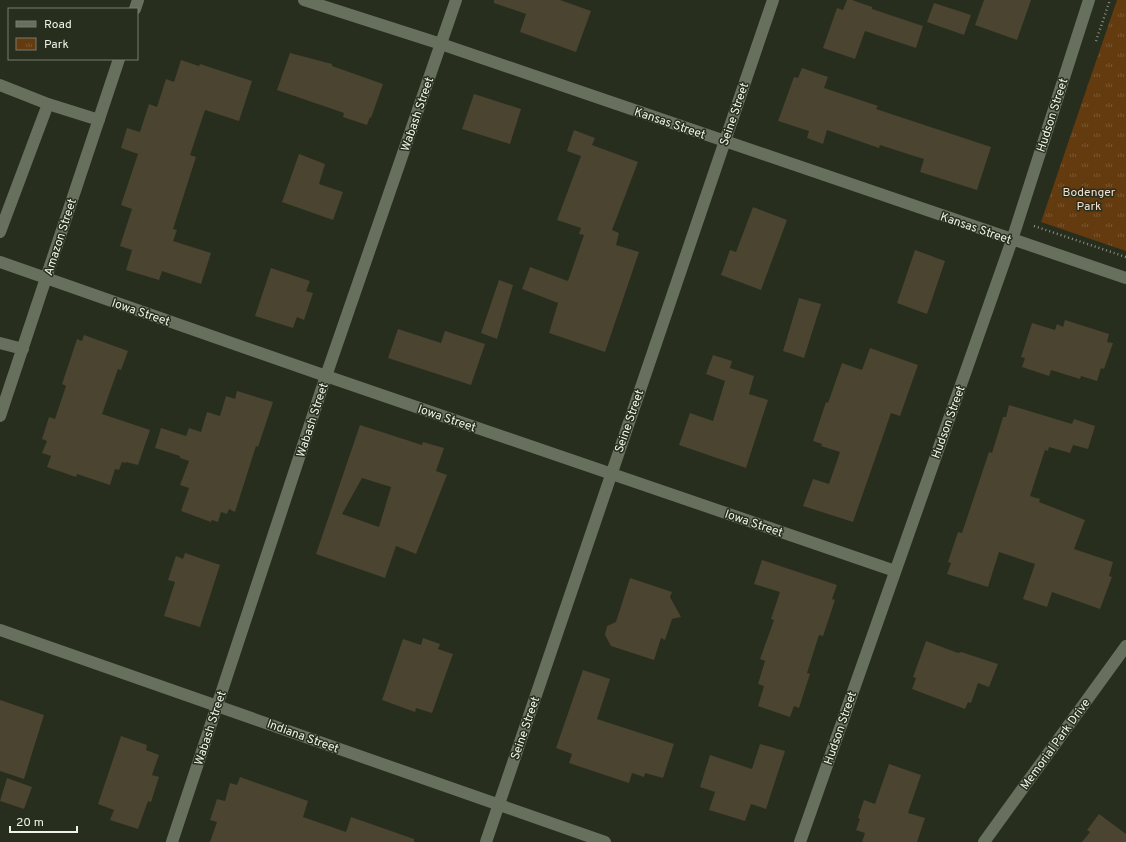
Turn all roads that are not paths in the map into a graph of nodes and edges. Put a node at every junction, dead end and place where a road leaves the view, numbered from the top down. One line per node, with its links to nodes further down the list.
1 (304, 0): 5 (street, Kansas Street)
2 (456, 0): 5 (street, Wabash Street)
3 (773, 0): 10 (street, Seine Street)
4 (1089, 0): 12 (street, Hudson Street)
5 (441, 44): 10 (street, Kansas Street); 18 (street, Wabash Street)
6 (119, 60): 9 (street, Amazon Street)
7 (0, 85): 8 (street)
8 (48, 104): 9 (street); 11 (street)
9 (99, 120): 14 (street, Amazon Street)
10 (724, 142): 12 (street, Kansas Street); 20 (street, Seine Street)
11 (0, 232)
12 (1012, 240): 15 (street, Kansas Street); 21 (street, Hudson Street)
13 (0, 262): 14 (street, Iowa Street)
14 (46, 278): 17 (street, Amazon Street); 18 (street, Iowa Street)
15 (1126, 278)
16 (0, 343): 17 (street)
17 (23, 348): 19 (street, Amazon Street)
18 (326, 376): 20 (street, Iowa Street); 24 (street, Wabash Street)
19 (0, 416)
20 (611, 473): 21 (street, Iowa Street); 25 (street, Seine Street)
21 (895, 571): 29 (street, Hudson Street)
22 (0, 630): 24 (street, Indiana Street)
23 (1126, 646): 30 (street, Memorial Park Drive)
24 (218, 705): 25 (street, Indiana Street); 26 (street, Wabash Street)
25 (499, 806): 27 (street, Seine Street); 28 (street, Indiana Street)
26 (172, 842)
27 (486, 842)
28 (605, 842)
29 (800, 842)
30 (984, 842)

